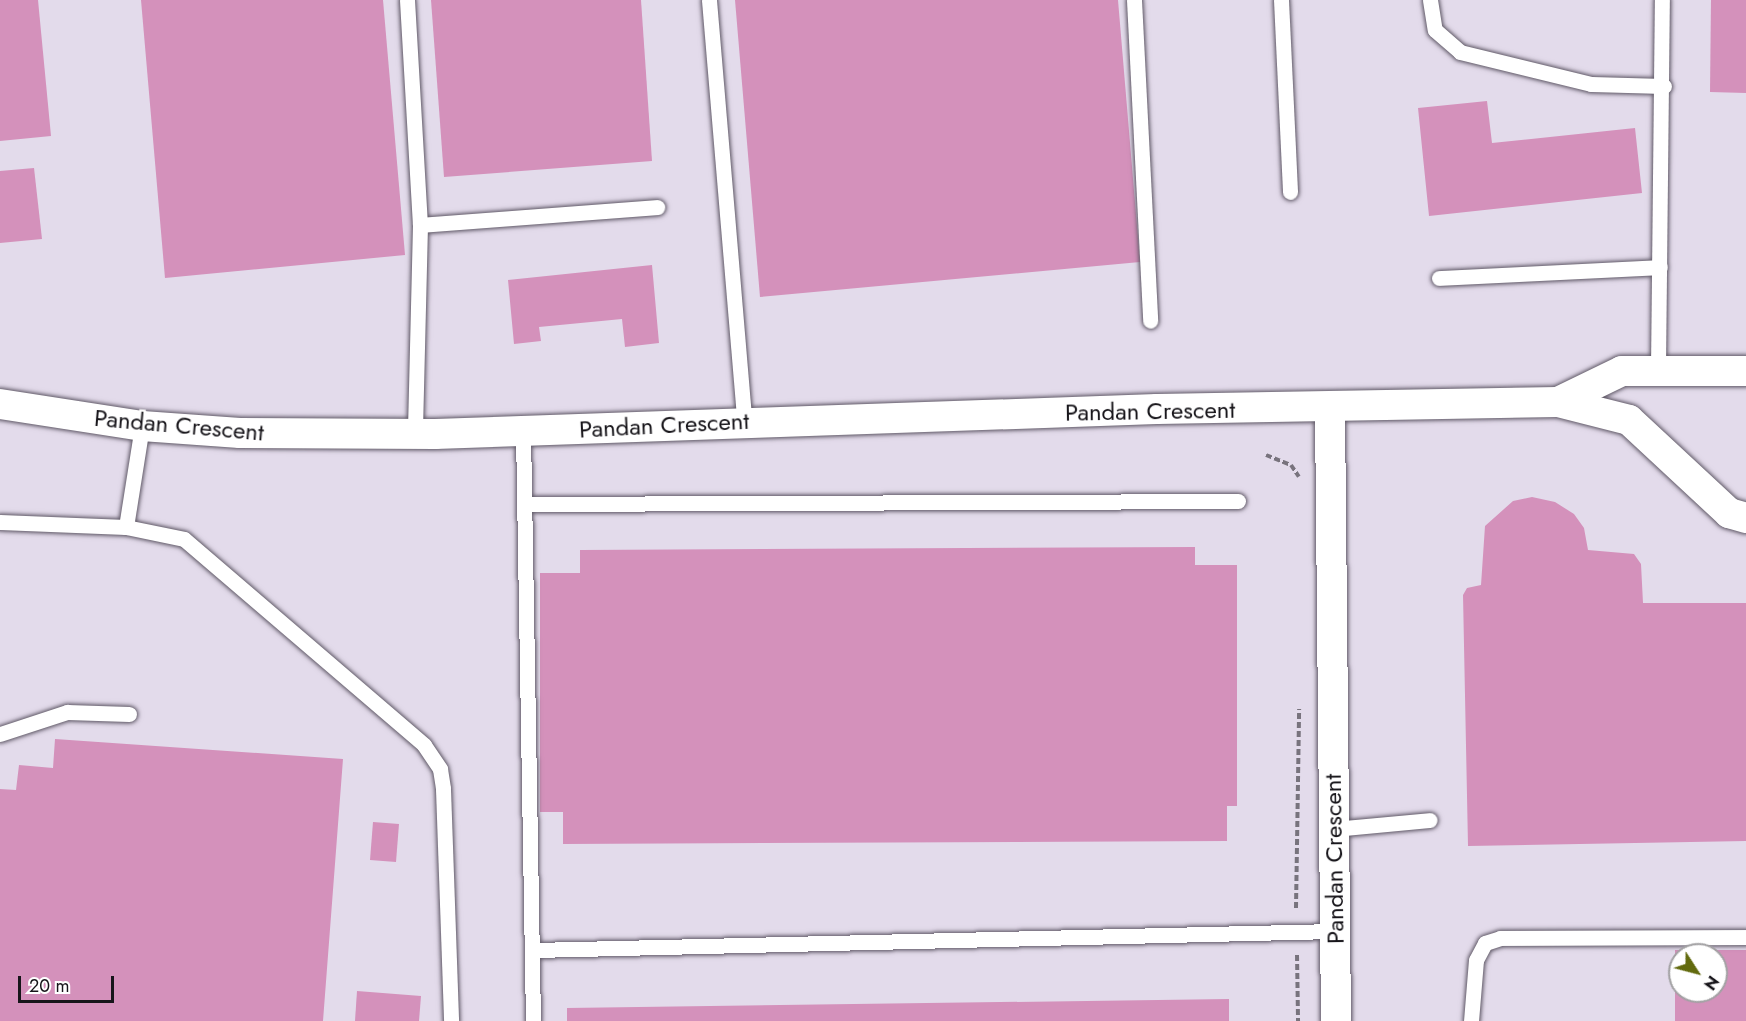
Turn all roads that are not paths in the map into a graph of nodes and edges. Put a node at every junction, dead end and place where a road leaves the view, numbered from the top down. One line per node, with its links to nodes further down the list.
1 (407, 0): 10 (lane)
2 (708, 0): 19 (lane)
3 (1134, 0): 13 (lane)
4 (1281, 0): 8 (lane)
5 (1430, 0): 7 (lane)
6 (1662, 0): 7 (lane)
7 (1664, 86): 11 (lane)
8 (1290, 192)
9 (657, 207): 10 (lane)
10 (420, 225): 22 (lane)
11 (1660, 267): 12 (lane); 14 (lane)
12 (1439, 278)
13 (1150, 321)
14 (1658, 369): 15 (street, Pandan Crescent); 16 (street, Pandan Crescent)
15 (1746, 371)
16 (1558, 402): 18 (street, Pandan Crescent); 25 (street, Pandan Crescent)
17 (0, 404): 20 (street, Pandan Crescent)
18 (1330, 410): 19 (street, Pandan Crescent); 31 (street, Pandan Crescent)
19 (744, 422): 21 (street, Pandan Crescent)
20 (142, 426): 22 (street, Pandan Crescent); 27 (lane)
21 (523, 431): 22 (street, Pandan Crescent); 24 (lane)
22 (415, 433)
23 (1238, 501): 24 (lane)
24 (525, 504): 34 (lane)
25 (1746, 519)
26 (0, 522): 27 (lane)
27 (126, 527): 35 (lane)
28 (129, 714): 29 (lane)
29 (0, 734)
30 (1430, 820): 31 (lane)
31 (1333, 829): 32 (street, Pandan Crescent)
32 (1335, 931): 34 (lane); 37 (street, Pandan Crescent)
33 (1746, 937): 38 (lane)
34 (534, 950): 36 (lane)
35 (451, 1021)
36 (533, 1021)
37 (1336, 1021)
38 (1471, 1021)

